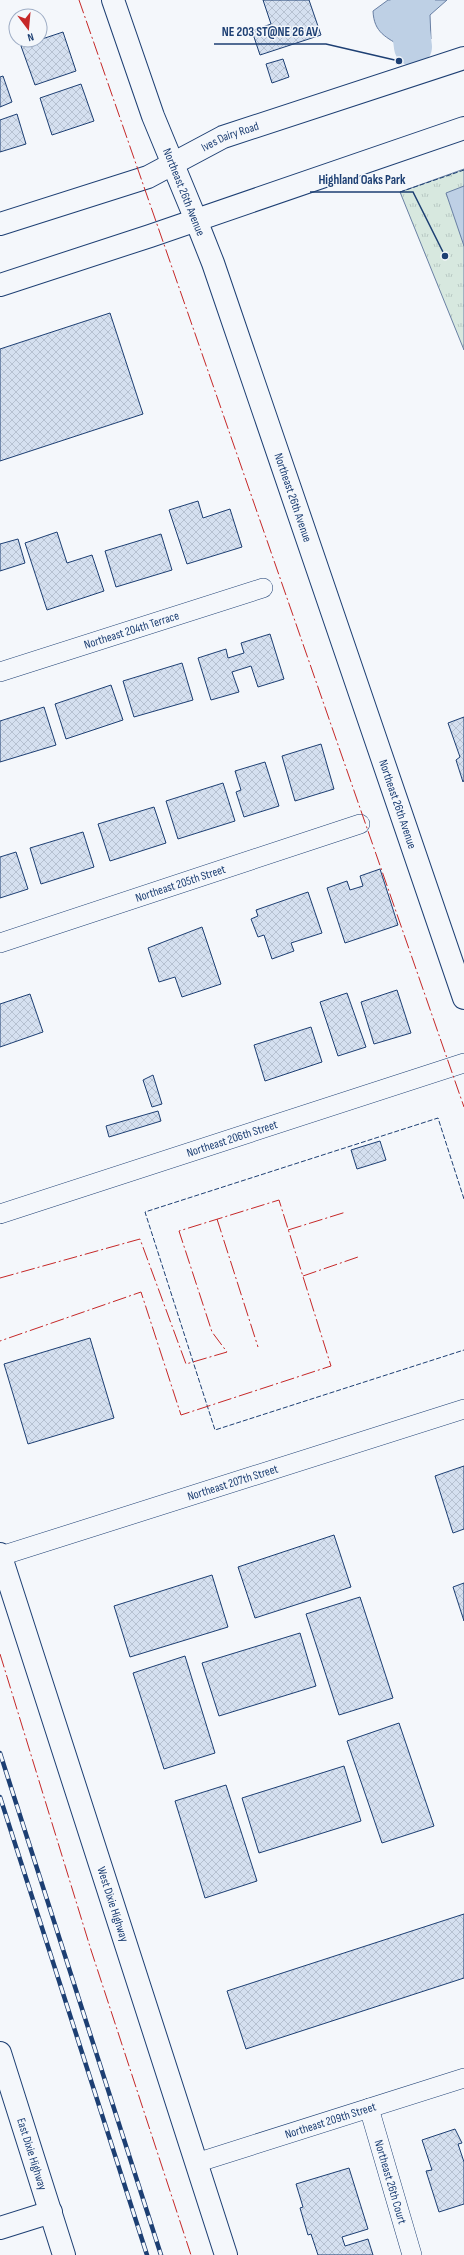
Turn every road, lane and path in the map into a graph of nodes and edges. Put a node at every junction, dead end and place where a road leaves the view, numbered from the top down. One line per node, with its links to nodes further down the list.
1 (113, 0): 4 (main road, Northeast 26th Avenue)
2 (464, 58): 4 (main road, Ives Dairy Road)
3 (464, 128): 5 (main road)
4 (173, 163): 5 (main road, Northeast 26th Avenue); 6 (main road, Ives Dairy Road)
5 (196, 220): 7 (main road); 12 (main road, Northeast 26th Avenue)
6 (0, 224)
7 (0, 285)
8 (263, 588): 9 (street, Northeast 204th Terrace)
9 (0, 672)
10 (360, 824): 11 (street, Northeast 205th Street)
11 (0, 943)
12 (464, 998)
13 (464, 1063): 14 (street, Northeast 206th Street)
14 (0, 1214)
15 (464, 1409): 16 (street, Northeast 207th Street)
16 (0, 1555): 20 (main road, West Dixie Highway)
17 (0, 2053): 21 (main road, East Dixie Highway)
18 (464, 2078): 19 (street, Northeast 209th Street)
19 (369, 2108): 20 (street, Northeast 209th Street); 25 (street, Northeast 26th Court)
20 (196, 2163): 24 (main road, West Dixie Highway)
21 (51, 2212): 22 (main road); 23 (main road, East Dixie Highway)
22 (0, 2228)
23 (64, 2255)
24 (226, 2255)
25 (412, 2255)

